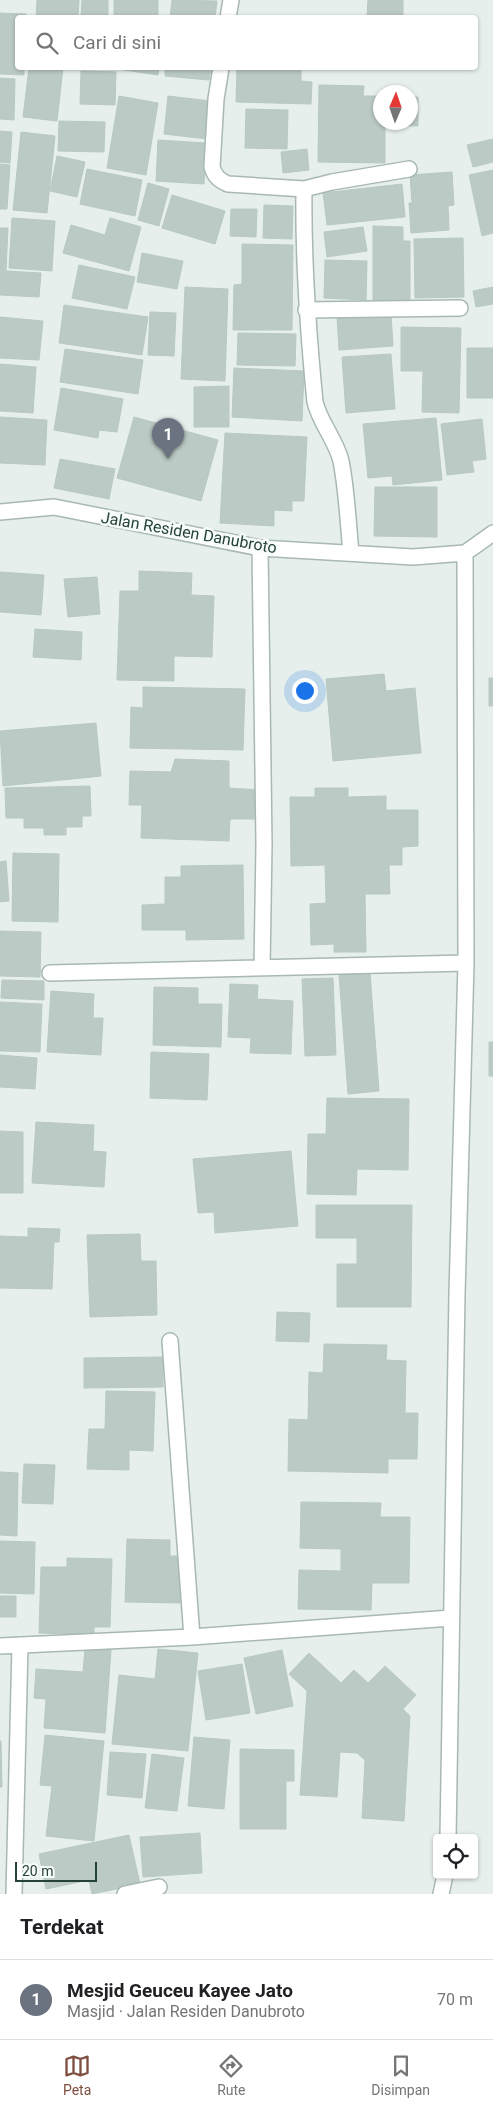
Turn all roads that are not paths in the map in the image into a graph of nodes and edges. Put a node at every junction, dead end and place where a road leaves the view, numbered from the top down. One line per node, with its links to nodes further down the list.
1 (231, 0): 2 (street)
2 (228, 15)
3 (221, 70): 5 (street)
4 (409, 169): 5 (street)
5 (304, 189): 7 (street)
6 (460, 308): 7 (street)
7 (306, 310): 11 (street)
8 (0, 512): 10 (street, Jalan Residen Danubroto)
9 (493, 533): 12 (street, Jalan Residen Danubroto)
10 (260, 548): 11 (street, Jalan Residen Danubroto); 14 (street)
11 (352, 553): 12 (street, Jalan Residen Danubroto)
12 (464, 553): 13 (street)
13 (466, 963): 14 (street); 17 (street)
14 (262, 968): 15 (street)
15 (50, 973)
16 (170, 1341): 18 (street)
17 (451, 1618): 18 (street); 21 (street)
18 (192, 1638): 19 (street)
19 (20, 1645): 20 (street); 24 (street)
20 (0, 1646)
21 (448, 1834)
22 (444, 1879): 26 (street)
23 (159, 1887): 25 (street)
24 (14, 1894)
25 (125, 1894)
26 (441, 1894)

